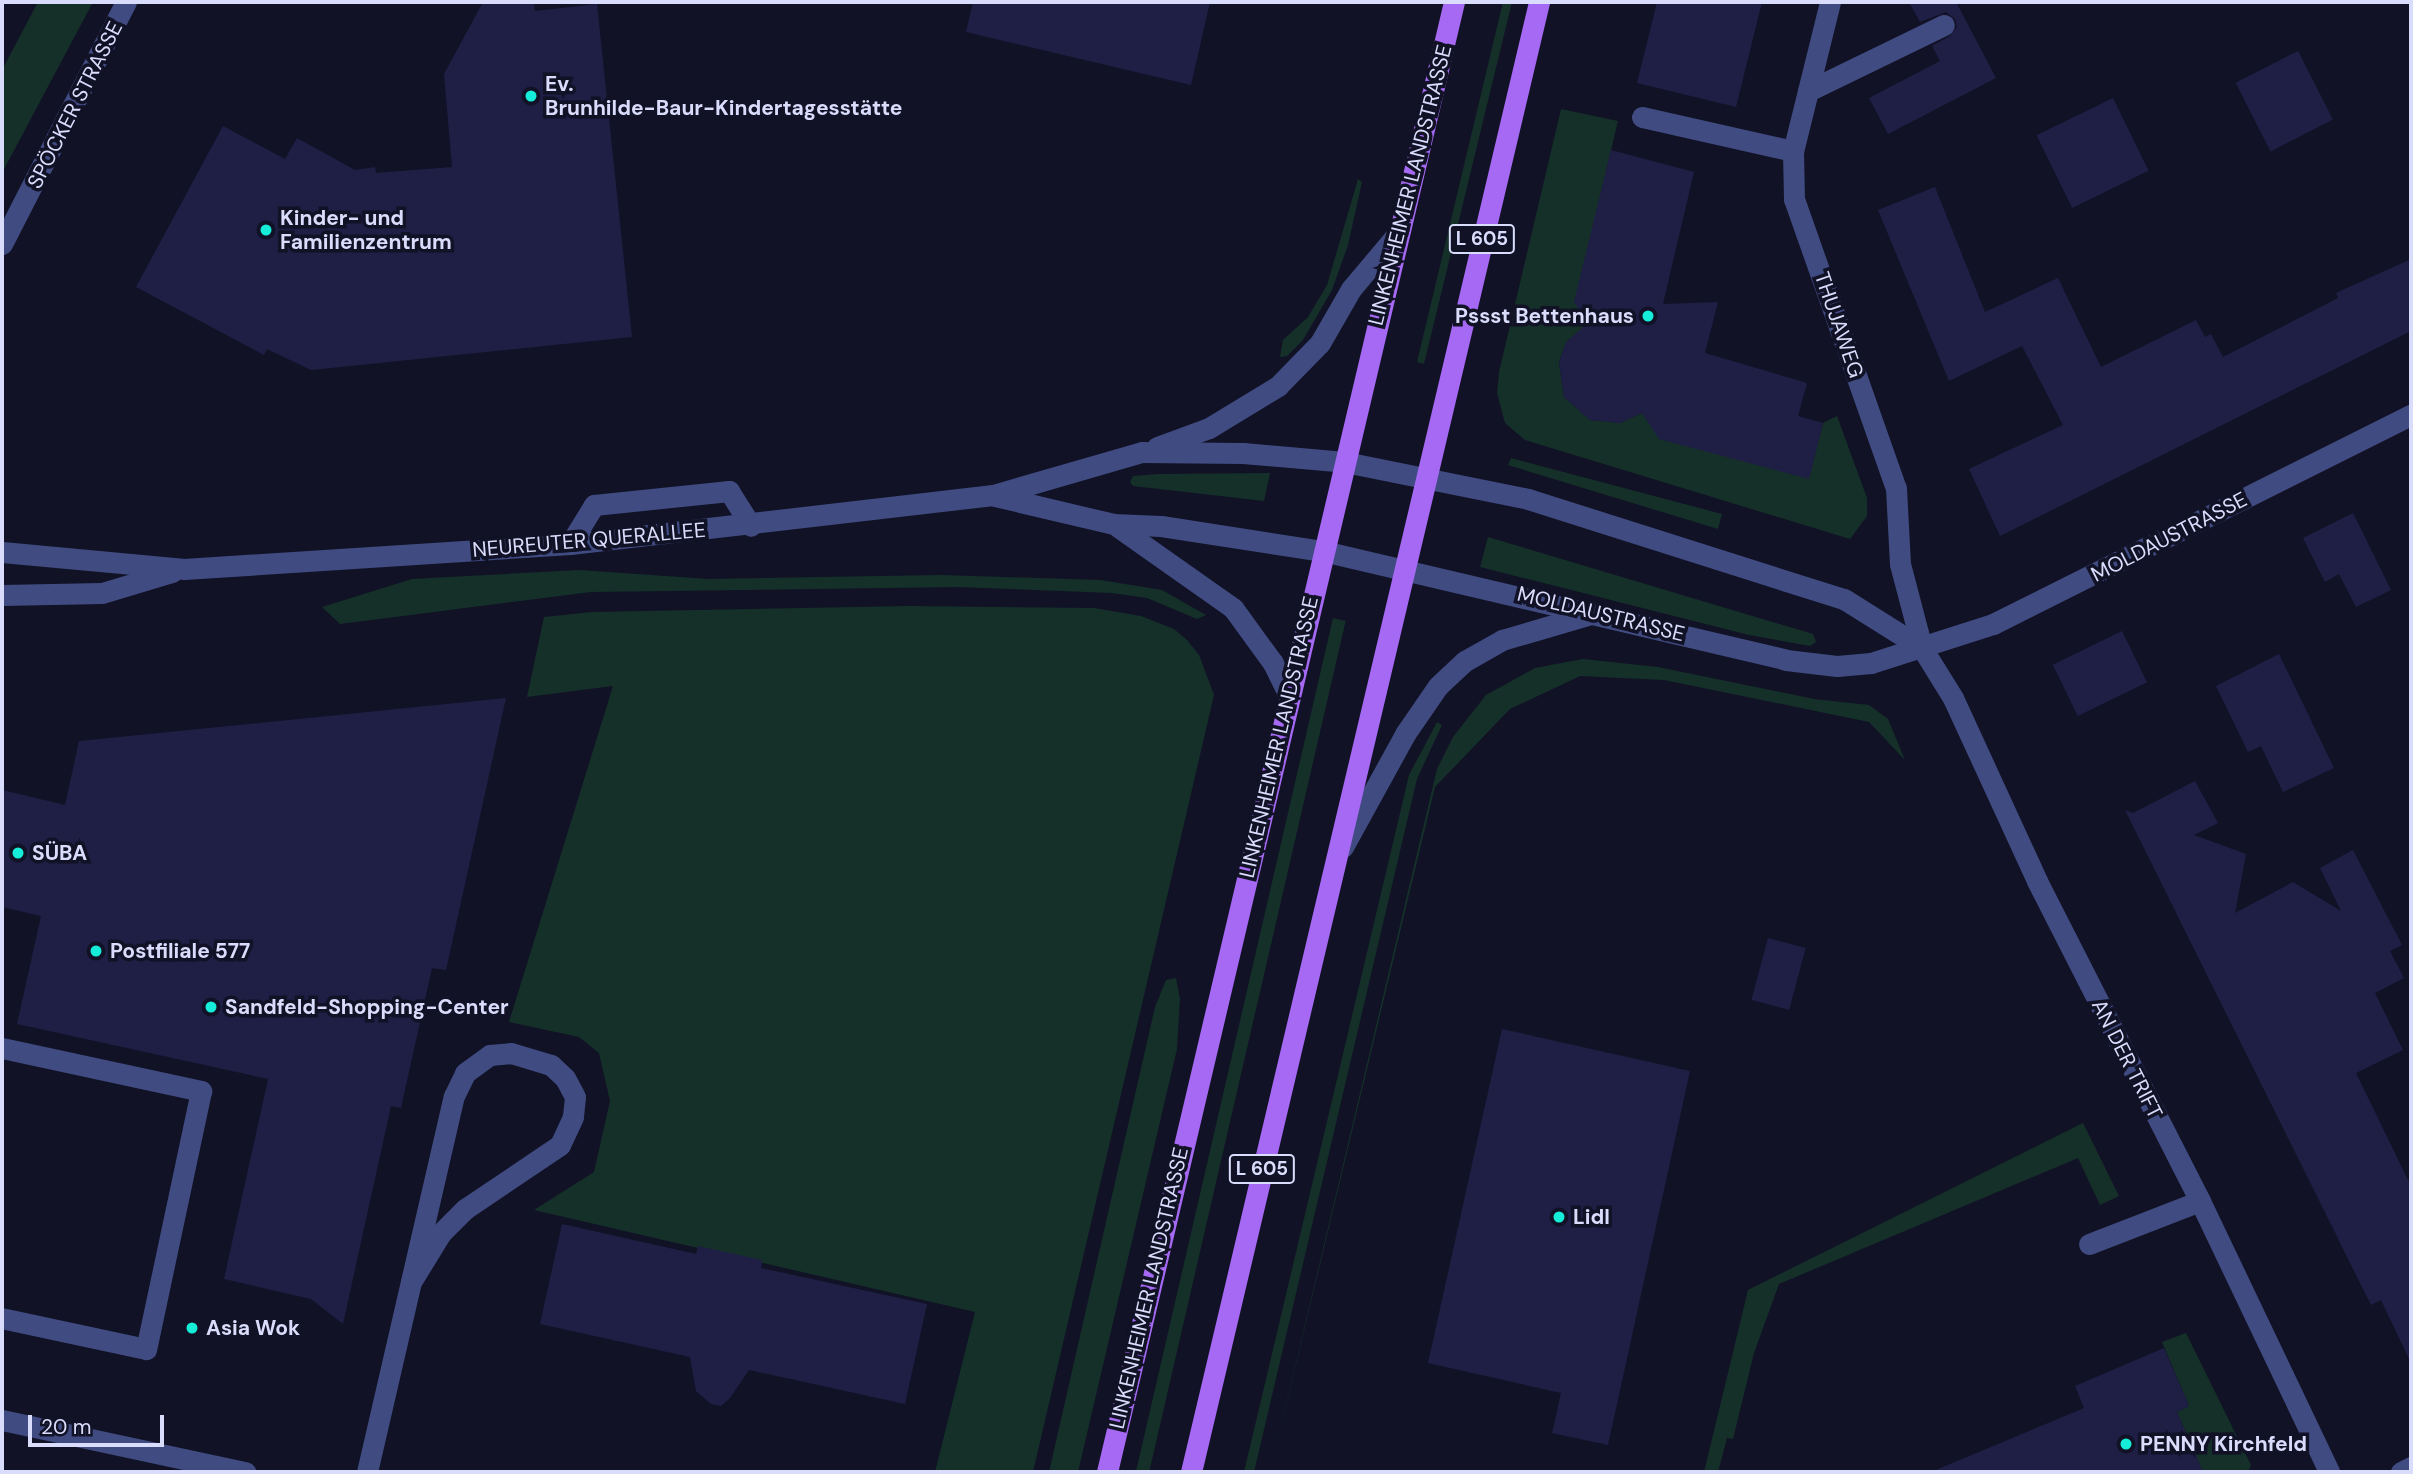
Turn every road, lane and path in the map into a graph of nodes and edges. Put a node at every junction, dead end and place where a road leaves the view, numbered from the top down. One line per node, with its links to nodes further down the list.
1 (126, 2): 10 (street, SPÖCKER STRASSE)
2 (1454, 2): 9 (main road, LINKENHEIMER LANDSTRASSE)
3 (1539, 2): 14 (main road, L 605)
4 (1830, 2): 6 (street, THUJAWEG)
5 (1944, 25): 6 (street)
6 (1808, 91): 8 (street, THUJAWEG)
7 (1643, 117): 8 (street)
8 (1793, 152): 25 (street, THUJAWEG)
9 (1399, 232): 12 (street); 13 (main road, LINKENHEIMER LANDSTRASSE)
10 (2, 244)
11 (2411, 415): 25 (street, MOLDAUSTRASSE)
12 (1142, 452): 13 (street, NEUREUTER QUERALLEE); 15 (street, NEUREUTER QUERALLEE)
13 (1345, 461): 14 (street, NEUREUTER QUERALLEE); 19 (main road, LINKENHEIMER LANDSTRASSE)
14 (1426, 476): 21 (main road, L 605); 25 (street)
15 (993, 495): 16 (street, NEUREUTER QUERALLEE); 17 (street, NEUREUTER QUERALLEE)
16 (1113, 524): 19 (street, NEUREUTER QUERALLEE); 26 (street)
17 (751, 526): 18 (street, NEUREUTER QUERALLEE); 18 (street)
18 (570, 544): 22 (street, NEUREUTER QUERALLEE)
19 (1323, 551): 21 (street, MOLDAUSTRASSE); 26 (main road, LINKENHEIMER LANDSTRASSE)
20 (2, 552): 22 (street, NEUREUTER QUERALLEE)
21 (1404, 568): 24 (street, MOLDAUSTRASSE); 27 (main road, L 605)
22 (184, 569): 23 (street, NEUREUTER QUERALLEE)
23 (2, 595)
24 (1596, 612): 25 (street, MOLDAUSTRASSE); 27 (street)
25 (1922, 648): 29 (street, AN DER TRIFT)
26 (1289, 696): 37 (main road, LINKENHEIMER LANDSTRASSE)
27 (1334, 865): 38 (main road, L 605)
28 (2, 1048): 32 (street)
29 (2200, 1201): 30 (street); 39 (street, AN DER TRIFT)
30 (2089, 1244)
31 (411, 1282): 31 (street); 36 (street)
32 (2, 1318)
33 (2, 1420): 35 (street)
34 (2411, 1467): 40 (street)
35 (244, 1472)
36 (367, 1472)
37 (1107, 1472)
38 (1191, 1472)
39 (2329, 1472)
40 (2401, 1472)

